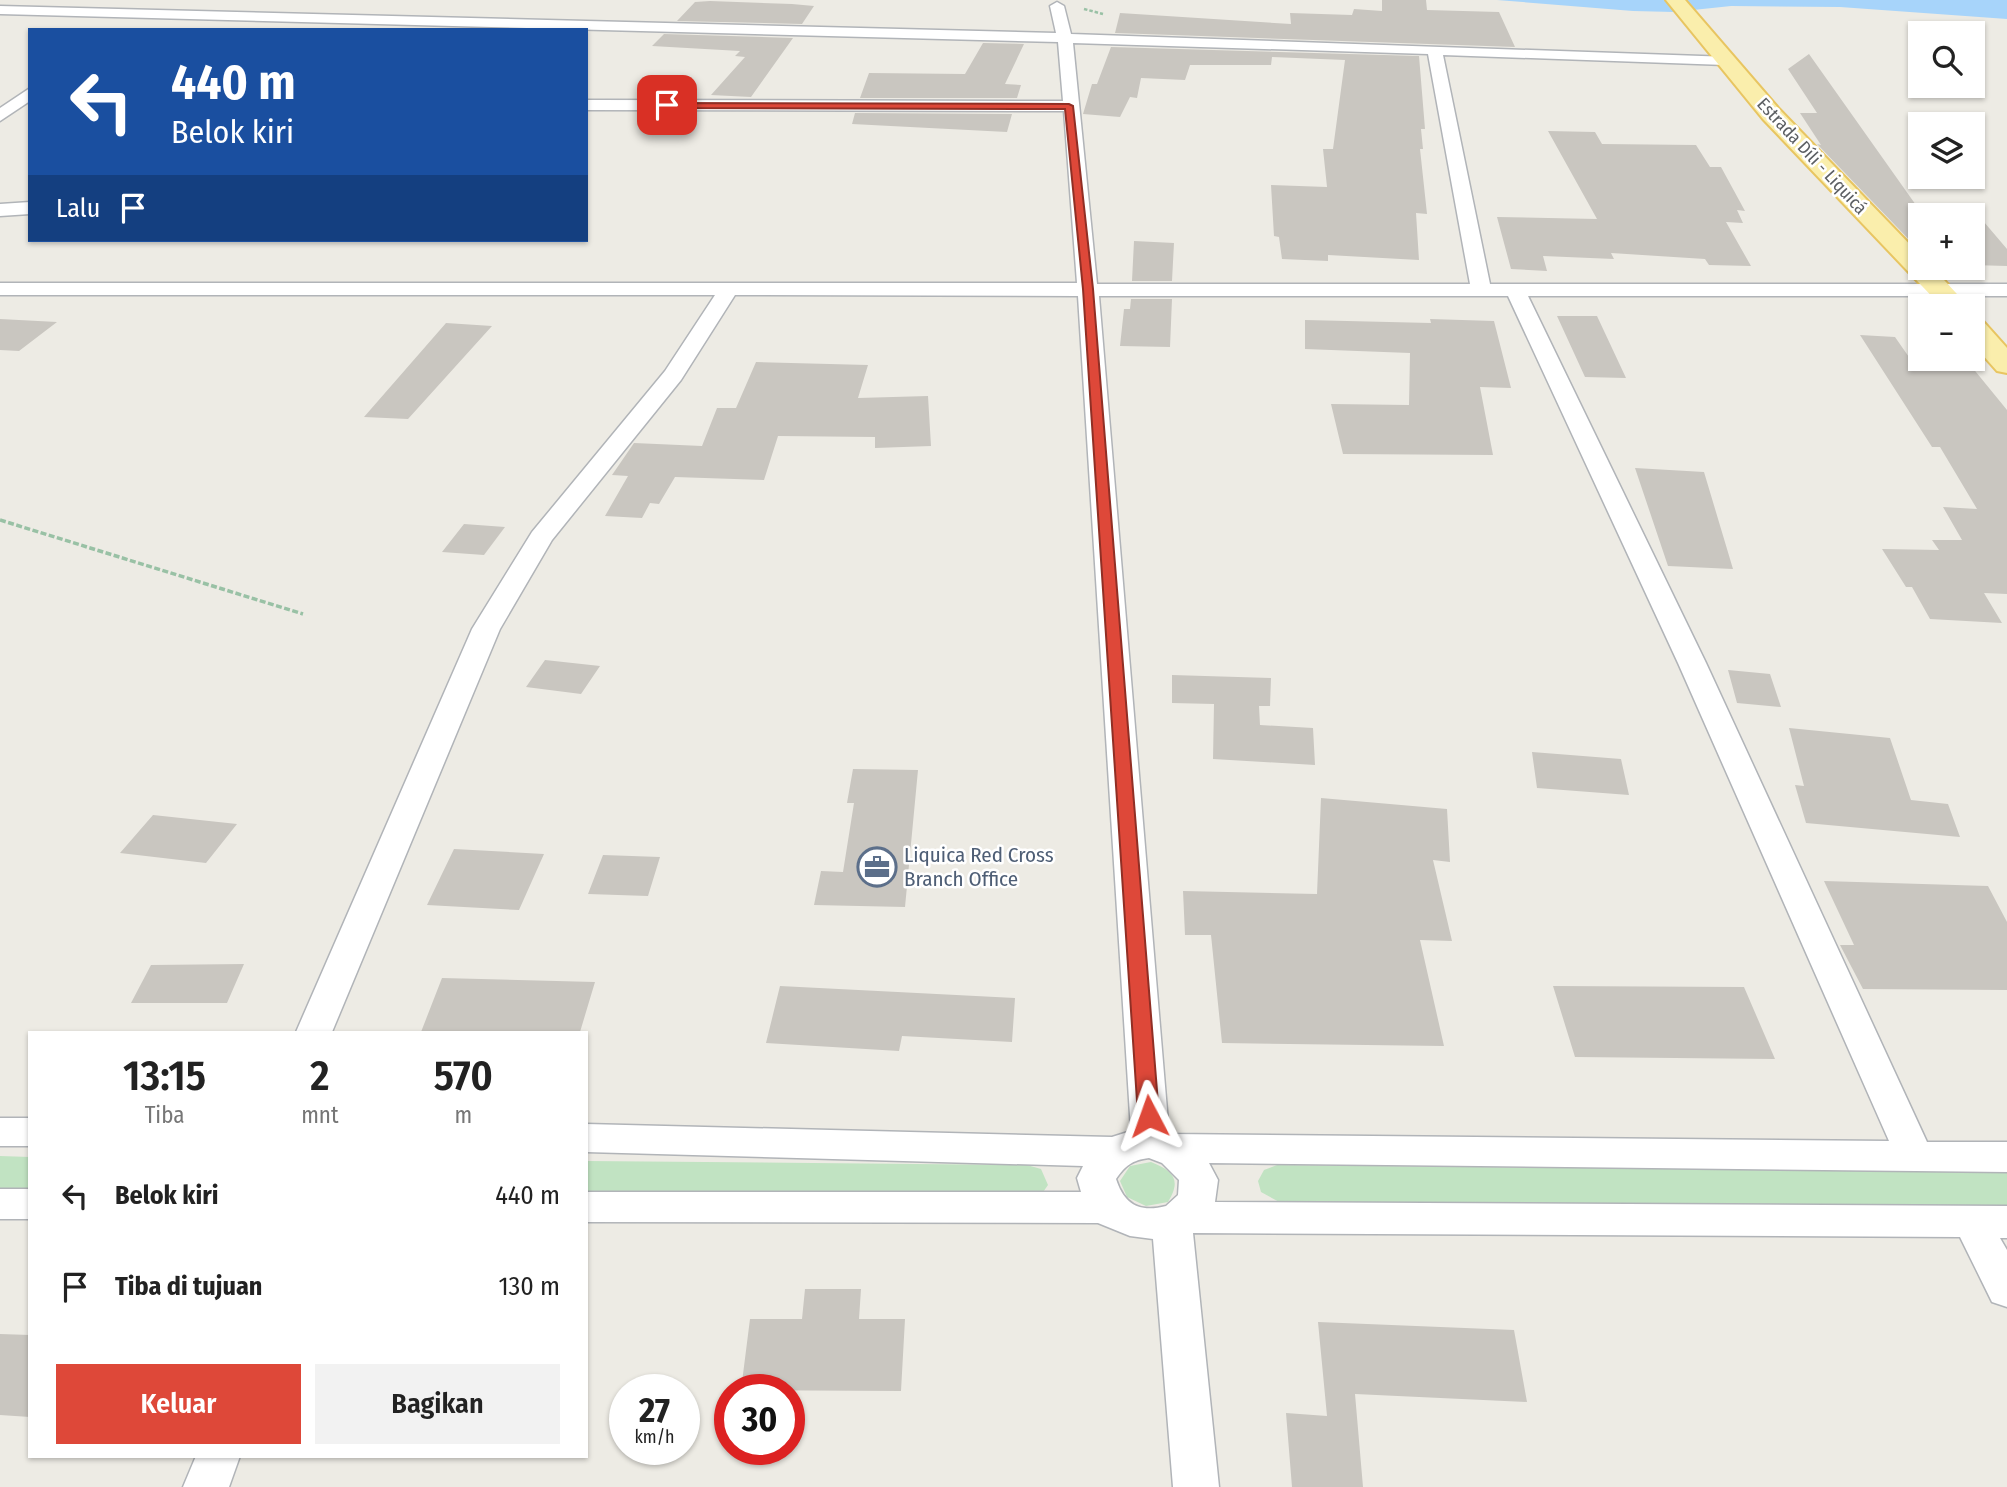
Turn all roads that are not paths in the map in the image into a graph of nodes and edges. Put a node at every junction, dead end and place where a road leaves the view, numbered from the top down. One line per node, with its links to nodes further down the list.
1 (145, 0): 5 (street)
2 (1057, 6): 7 (street)
3 (1683, 7): 9 (main road, Estrada Díli - Liquicá)
4 (0, 10): 5 (street)
5 (135, 14): 6 (street); 7 (street)
6 (117, 28)
7 (1065, 38): 8 (street); 12 (street)
8 (1435, 50): 9 (street); 16 (street)
9 (1726, 60): 22 (main road, Estrada Díli - Liquicá)
10 (23, 103): 13 (street)
11 (588, 105): 12 (street)
12 (1069, 106): 20 (street)
13 (0, 116)
14 (28, 208): 15 (street)
15 (0, 210)
16 (1481, 288): 17 (street); 20 (street)
17 (1514, 288): 24 (street); 33 (street)
18 (0, 289): 19 (street)
19 (729, 289): 20 (street); 27 (street)
20 (1088, 289): 31 (street)
21 (2007, 290): 23 (street)
22 (1943, 294)
23 (1977, 294)
24 (1908, 297)
25 (1985, 340): 26 (main road)
26 (2007, 365)
27 (314, 1031)
28 (0, 1132): 29 (street)
29 (28, 1132)
30 (588, 1138): 32 (street)
31 (1160, 1146): 32 (street); 33 (street); 39 (street)
32 (1113, 1152): 38 (street)
33 (1915, 1157): 34 (street)
34 (2007, 1157)
35 (0, 1204): 36 (street)
36 (28, 1204)
37 (588, 1206): 38 (street)
38 (1107, 1208): 39 (street)
39 (1177, 1219): 40 (street); 44 (street)
40 (1989, 1222): 41 (street)
41 (2007, 1290)
42 (217, 1458): 43 (street)
43 (206, 1487)
44 (1196, 1487)

